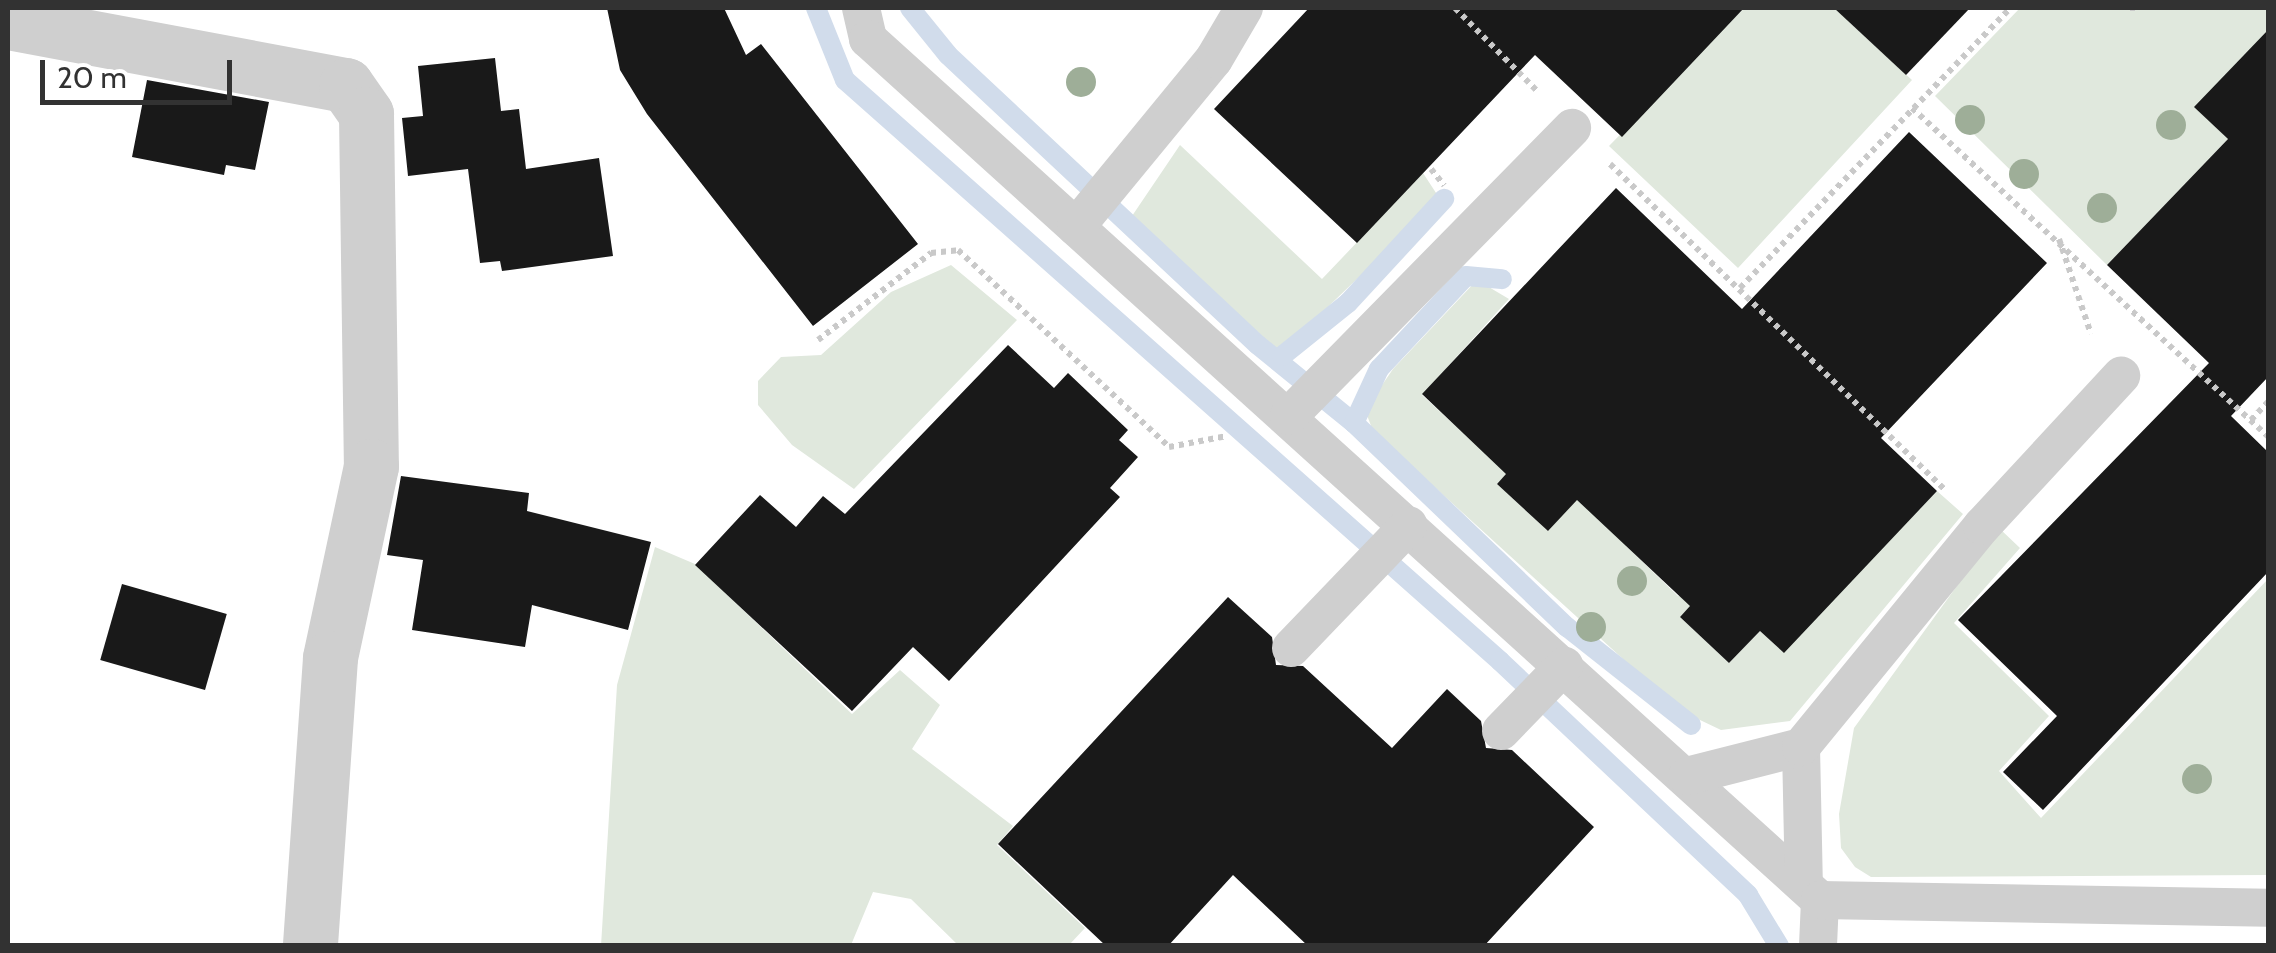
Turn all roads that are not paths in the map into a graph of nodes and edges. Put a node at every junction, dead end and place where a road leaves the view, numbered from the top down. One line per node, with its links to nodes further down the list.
1 (861, 8): 5 (lane)
2 (1244, 8): 5 (lane)
3 (8, 22): 16 (street)
4 (1572, 128): 7 (lane)
5 (1076, 226): 7 (lane)
6 (2122, 376): 12 (lane)
7 (1285, 412): 8 (lane)
8 (1409, 526): 9 (lane); 10 (lane)
9 (1291, 648)
10 (1564, 666): 11 (lane); 13 (lane)
11 (1501, 731)
12 (1801, 747): 13 (lane); 14 (lane)
13 (1687, 776): 14 (lane)
14 (1812, 892): 15 (lane); 17 (lane)
15 (2268, 908)
16 (310, 946)
17 (1818, 946)

